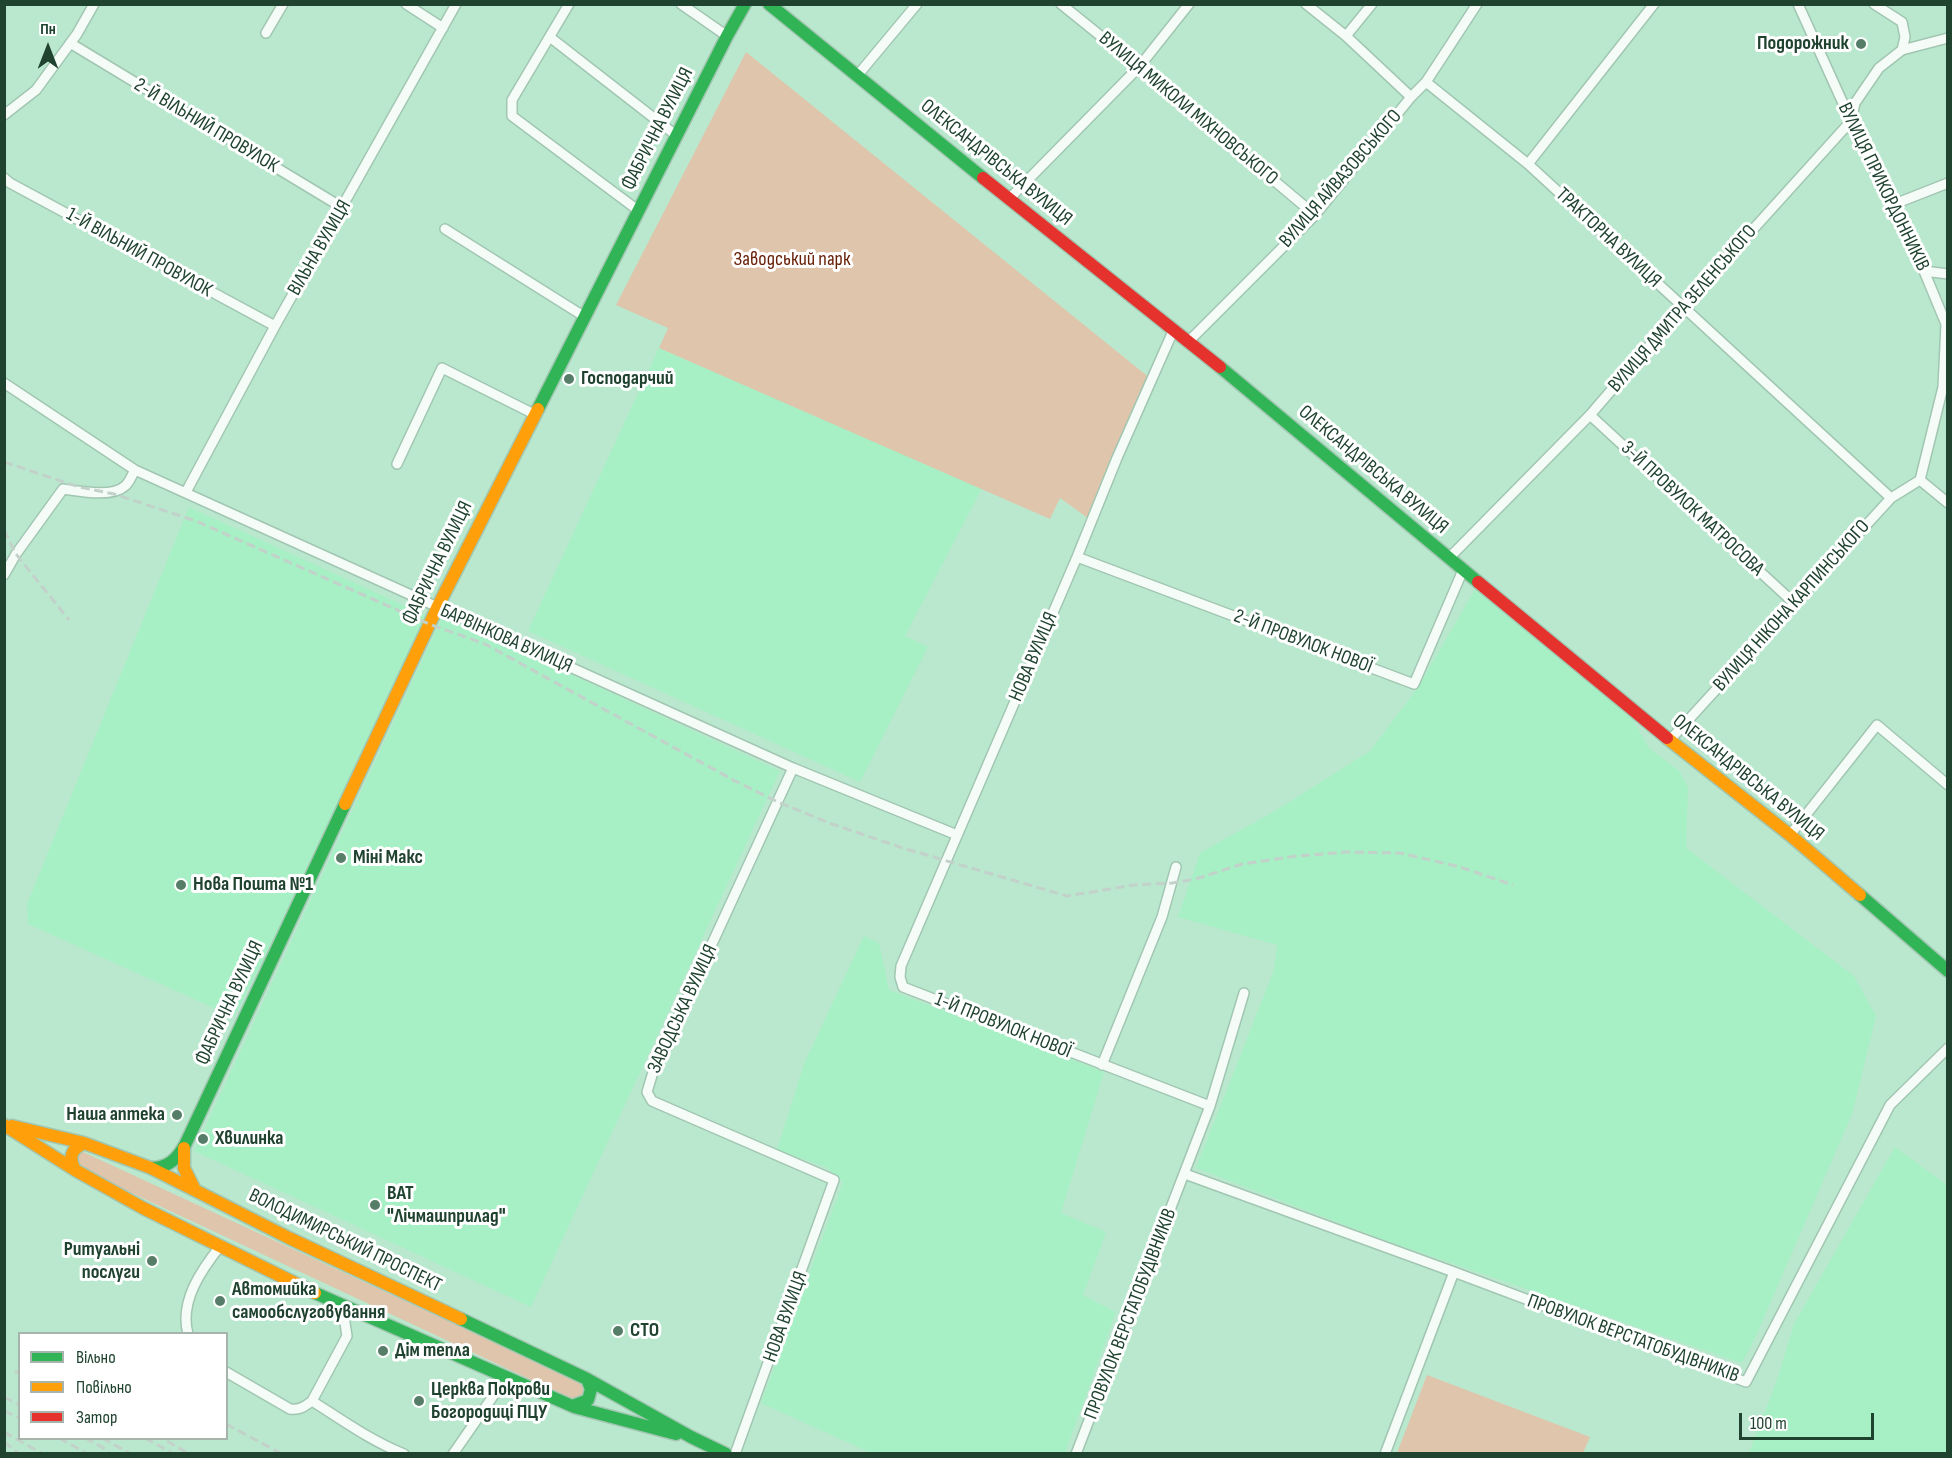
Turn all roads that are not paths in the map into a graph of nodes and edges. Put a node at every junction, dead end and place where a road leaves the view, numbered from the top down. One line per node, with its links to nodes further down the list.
1 (94, 4): 24 (street)
2 (283, 4): 19 (street)
3 (406, 4): 18 (street)
4 (456, 4): 18 (street, ВІЛЬНА ВУЛИЦЯ)
5 (569, 4): 22 (street)
6 (681, 4): 20 (street)
7 (745, 4): 20 (main road, ФАБРИЧНА ВУЛИЦЯ)
8 (769, 4): 27 (main road, ОЛЕКСАНДРІВСЬКА ВУЛИЦЯ)
9 (917, 4): 27 (street)
10 (1061, 4): 26 (street, ВУЛИЦЯ МИКОЛИ МІХНОВСЬКОГО)
11 (1189, 4): 26 (street)
12 (1306, 4): 21 (street)
13 (1372, 4): 21 (street)
14 (1477, 4): 28 (street, ВУЛИЦЯ АЙВАЗОВСЬКОГО)
15 (1654, 4): 33 (street)
16 (1798, 4): 31 (street, ВУЛИЦЯ ПРИКОРДОННИКІВ)
17 (1874, 4): 25 (street)
18 (442, 28): 38 (street, ВІЛЬНА ВУЛИЦЯ)
19 (266, 33)
20 (727, 36): 32 (main road, ФАБРИЧНА ВУЛИЦЯ)
21 (1346, 36): 29 (street)
22 (550, 38): 32 (street); 39 (street)
23 (1947, 38): 25 (street, ВУЛИЦЯ ДМИТРА ЗЕЛЕНСЬКОГО)
24 (70, 43): 30 (street); 38 (street, 2-Й ВІЛЬНИЙ ПРОВУЛОК)
25 (1902, 50): 31 (street, ВУЛИЦЯ ДМИТРА ЗЕЛЕНСЬКОГО)
26 (1139, 67): 36 (street); 40 (street, ВУЛИЦЯ МИКОЛИ МІХНОВСЬКОГО)
27 (857, 76): 36 (main road, ОЛЕКСАНДРІВСЬКА ВУЛИЦЯ)
28 (1426, 82): 29 (street, ВУЛИЦЯ АЙВАЗОВСЬКОГО); 33 (street, ТРАКТОРНА ВУЛИЦЯ)
29 (1411, 97): 40 (street, ВУЛИЦЯ АЙВАЗОВСЬКОГО)
30 (4, 116)
31 (1851, 121): 37 (street, ВУЛИЦЯ ПРИКОРДОННИКІВ); 44 (street, ВУЛИЦЯ ДМИТРА ЗЕЛЕНСЬКОГО)
32 (677, 136): 39 (main road, ФАБРИЧНА ВУЛИЦЯ)
33 (1527, 164): 44 (street, ТРАКТОРНА ВУЛИЦЯ)
34 (6, 183): 46 (street, 1-Й ВІЛЬНИЙ ПРОВУЛОК)
35 (1947, 183): 37 (street)
36 (1009, 199): 47 (main road, ОЛЕКСАНДРІВСЬКА ВУЛИЦЯ)
37 (1892, 205): 42 (street, ВУЛИЦЯ ПРИКОРДОННИКІВ)
38 (343, 208): 46 (street, ВІЛЬНА ВУЛИЦЯ)
39 (639, 211): 45 (main road, ФАБРИЧНА ВУЛИЦЯ)
40 (1315, 215): 48 (street, ВУЛИЦЯ АЙВАЗОВСЬКОГО)
41 (445, 229): 45 (street)
42 (1924, 271): 43 (street); 50 (street, ВУЛИЦЯ ПРИКОРДОННИКІВ)
43 (1947, 273)
44 (1682, 308): 52 (street, ВУЛИЦЯ ДМИТРА ЗЕЛЕНСЬКОГО); 57 (street, ТРАКТОРНА ВУЛИЦЯ)
45 (585, 317): 51 (main road, ФАБРИЧНА ВУЛИЦЯ)
46 (275, 326): 56 (street, ВІЛЬНА ВУЛИЦЯ)
47 (1174, 329): 48 (main road, ОЛЕКСАНДРІВСЬКА ВУЛИЦЯ); 59 (street, НОВА ВУЛИЦЯ)
48 (1189, 341): 60 (main road, ОЛЕКСАНДРІВСЬКА ВУЛИЦЯ)
49 (4, 383): 54 (street, БАРВІНКОВА ВУЛИЦЯ)
50 (1945, 387): 55 (street, ВУЛИЦЯ ПРИКОРДОННИКІВ)
51 (534, 414): 53 (street); 64 (main road, ФАБРИЧНА ВУЛИЦЯ)
52 (1590, 415): 60 (street, ВУЛИЦЯ ДМИТРА ЗЕЛЕНСЬКОГО); 63 (street, 3-Й ПРОВУЛОК МАТРОСОВА)
53 (397, 464)
54 (135, 470): 56 (street, БАРВІНКОВА ВУЛИЦЯ); 62 (street)
55 (1920, 480): 57 (street, ВУЛИЦЯ НІКОНА КАРПИНСЬКОГО); 58 (street)
56 (186, 492): 64 (street, БАРВІНКОВА ВУЛИЦЯ)
57 (1891, 498): 63 (street, ВУЛИЦЯ НІКОНА КАРПИНСЬКОГО)
58 (1947, 503)
59 (1077, 558): 61 (street, 2-Й ПРОВУЛОК НОВОЇ); 68 (street, НОВА ВУЛИЦЯ)
60 (1449, 558): 61 (main road, ОЛЕКСАНДРІВСЬКА ВУЛИЦЯ)
61 (1462, 570): 65 (main road, ОЛЕКСАНДРІВСЬКА ВУЛИЦЯ)
62 (4, 575)
63 (1794, 603): 65 (street, ВУЛИЦЯ НІКОНА КАРПИНСЬКОГО)
64 (437, 608): 66 (street, БАРВІНКОВА ВУЛИЦЯ); 79 (main road, ФАБРИЧНА ВУЛИЦЯ)
65 (1670, 740): 69 (main road, ОЛЕКСАНДРІВСЬКА ВУЛИЦЯ)
66 (793, 768): 68 (street, БАРВІНКОВА ВУЛИЦЯ); 85 (street, ЗАВОДСЬКА ВУЛИЦЯ)
67 (1947, 785): 69 (street)
68 (957, 835): 72 (street, НОВА ВУЛИЦЯ)
69 (1790, 835): 71 (main road, ОЛЕКСАНДРІВСЬКА ВУЛИЦЯ)
70 (1176, 867): 75 (street)
71 (1947, 971)
72 (903, 987): 75 (street, 1-Й ПРОВУЛОК НОВОЇ)
73 (1244, 993): 76 (street, ПРОВУЛОК ВЕРСТАТОБУДІВНИКІВ)
74 (1947, 1048): 88 (street, ПРОВУЛОК ВЕРСТАТОБУДІВНИКІВ)
75 (1102, 1065): 76 (street, 1-Й ПРОВУЛОК НОВОЇ)
76 (1210, 1106): 84 (street, ПРОВУЛОК ВЕРСТАТОБУДІВНИКІВ)
77 (4, 1124): 78 (main road, ВОЛОДИМИРСЬКИЙ ПРОСПЕКТ); 83 (main road, ВОЛОДИМИРСЬКИЙ ПРОСПЕКТ)
78 (84, 1143): 81 (main road, ВОЛОДИМИРСЬКИЙ ПРОСПЕКТ); 83 (main road)
79 (184, 1147): 80 (main road); 82 (main road)
80 (172, 1161): 81 (main road); 82 (main road)
81 (151, 1168): 86 (main road, ВОЛОДИМИРСЬКИЙ ПРОСПЕКТ)
82 (184, 1168): 86 (main road)
83 (75, 1170): 87 (main road, ВОЛОДИМИРСЬКИЙ ПРОСПЕКТ)
84 (1185, 1174): 88 (street, ПРОВУЛОК ВЕРСТАТОБУДІВНИКІВ); 101 (street, ПРОВУЛОК ВЕРСТАТОБУДІВНИКІВ)
85 (834, 1180): 100 (street, НОВА ВУЛИЦЯ)
86 (194, 1189): 92 (main road, ВОЛОДИМИРСЬКИЙ ПРОСПЕКТ)
87 (221, 1245): 89 (main road, ВОЛОДИМИРСЬКИЙ ПРОСПЕКТ); 90 (street)
88 (1454, 1272): 102 (street)
89 (337, 1304): 93 (main road, ВОЛОДИМИРСЬКИЙ ПРОСПЕКТ); 94 (street)
90 (187, 1332)
91 (228, 1373): 94 (street)
92 (587, 1379): 95 (main road); 96 (main road, ВОЛОДИМИРСЬКИЙ ПРОСПЕКТ)
93 (521, 1384): 95 (main road, ВОЛОДИМИРСЬКИЙ ПРОСПЕКТ); 98 (street)
94 (312, 1401): 97 (street)
95 (572, 1406): 96 (main road, ВОЛОДИМИРСЬКИЙ ПРОСПЕКТ)
96 (692, 1437): 99 (main road, ВОЛОДИМИРСЬКИЙ ПРОСПЕКТ)
97 (404, 1454)
98 (453, 1454)
99 (726, 1454)
100 (735, 1454)
101 (1076, 1454)
102 (1385, 1454)

